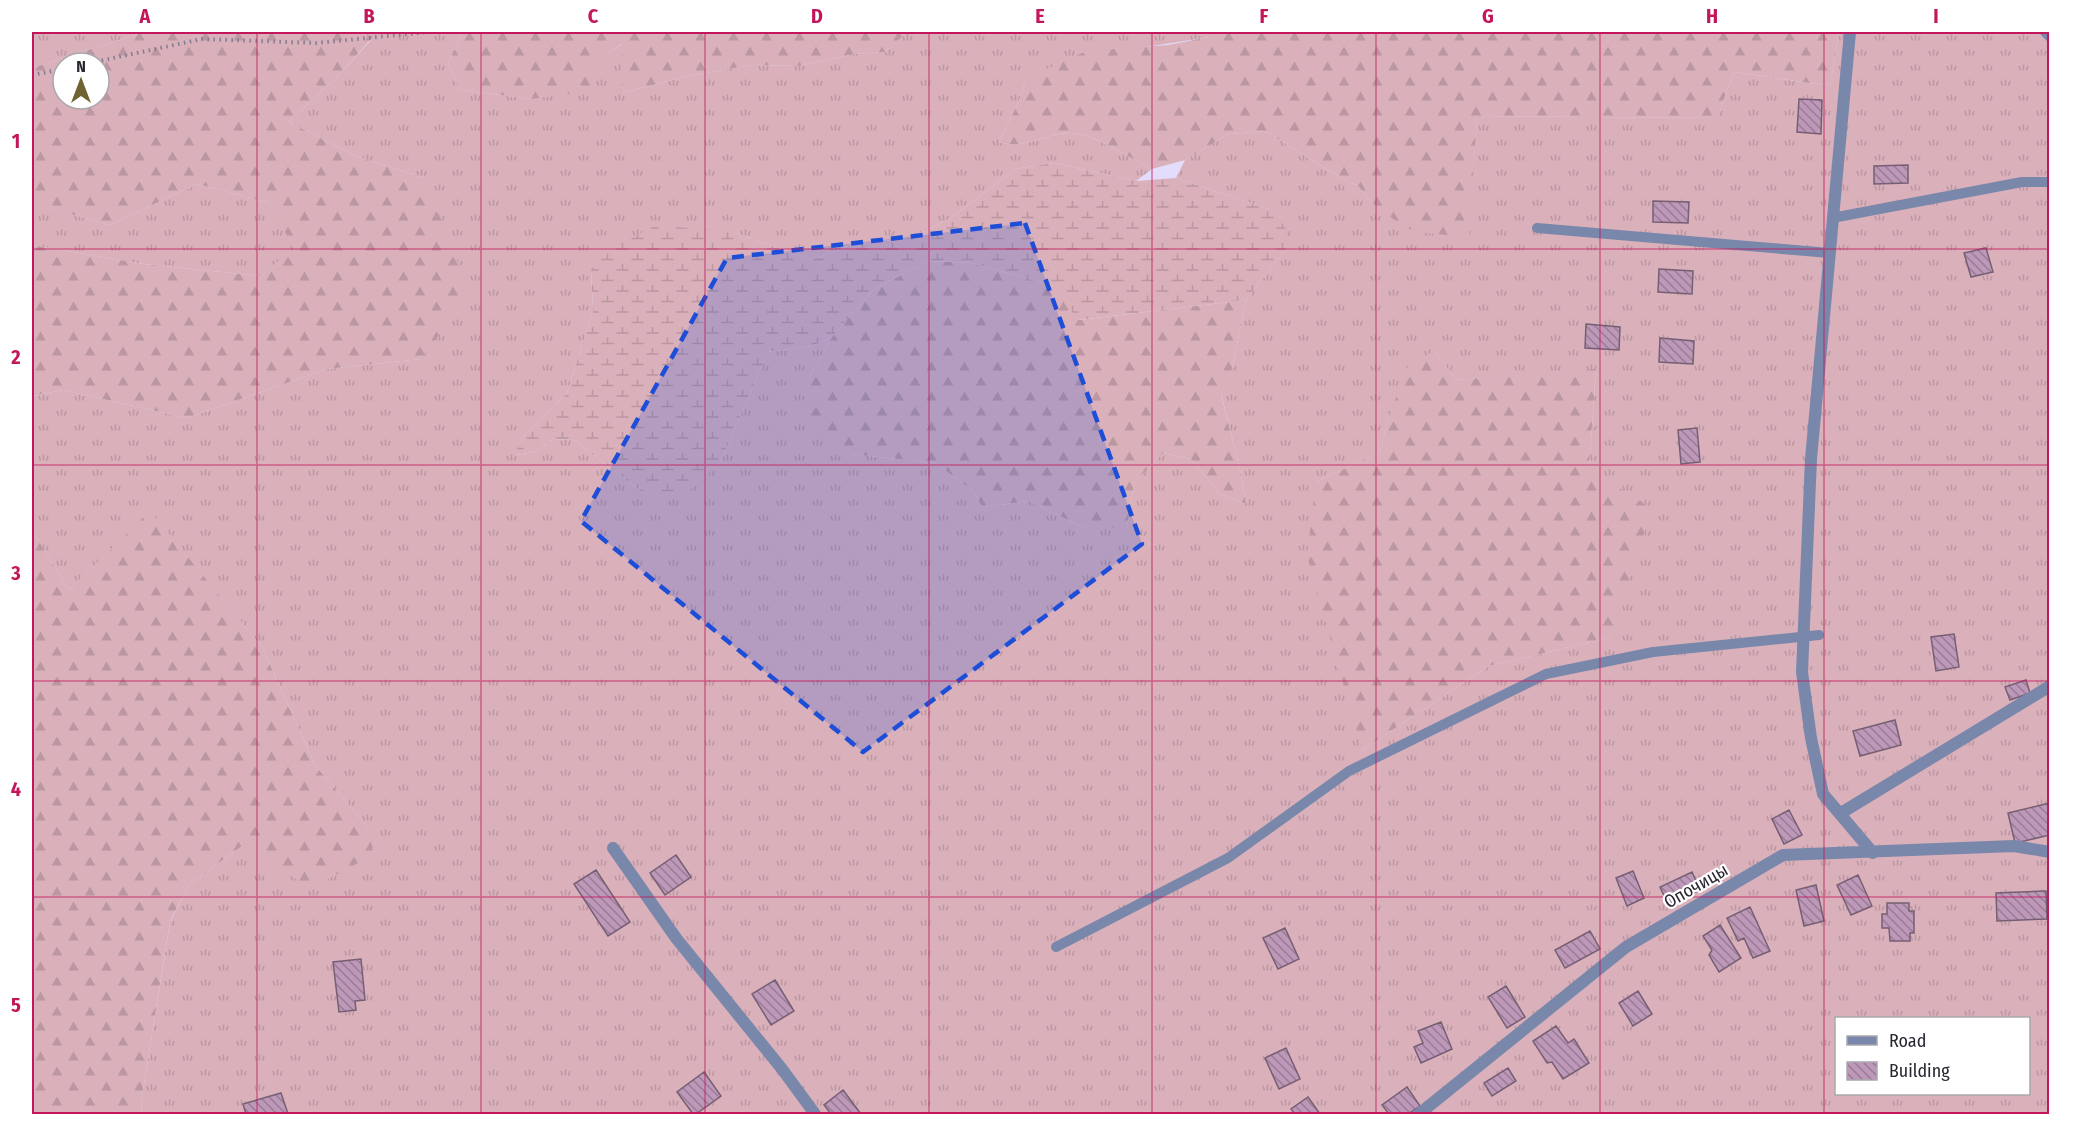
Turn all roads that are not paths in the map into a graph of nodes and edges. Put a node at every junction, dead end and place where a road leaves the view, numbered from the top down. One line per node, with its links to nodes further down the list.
1 (1850, 32): 5 (street)
2 (2045, 32): 3 (lane)
3 (2049, 37)
4 (2049, 182): 5 (lane)
5 (1832, 218): 7 (street)
6 (1537, 228): 7 (lane)
7 (1829, 253): 9 (street)
8 (1820, 635): 9 (lane)
9 (1803, 637): 11 (street); 15 (lane)
10 (2049, 686): 11 (street)
11 (1842, 813): 14 (street)
12 (613, 848): 16 (street)
13 (2049, 852): 14 (street, Опочицы)
14 (1873, 853): 17 (street, Опочицы)
15 (1056, 947)
16 (815, 1114)
17 (1419, 1114)

